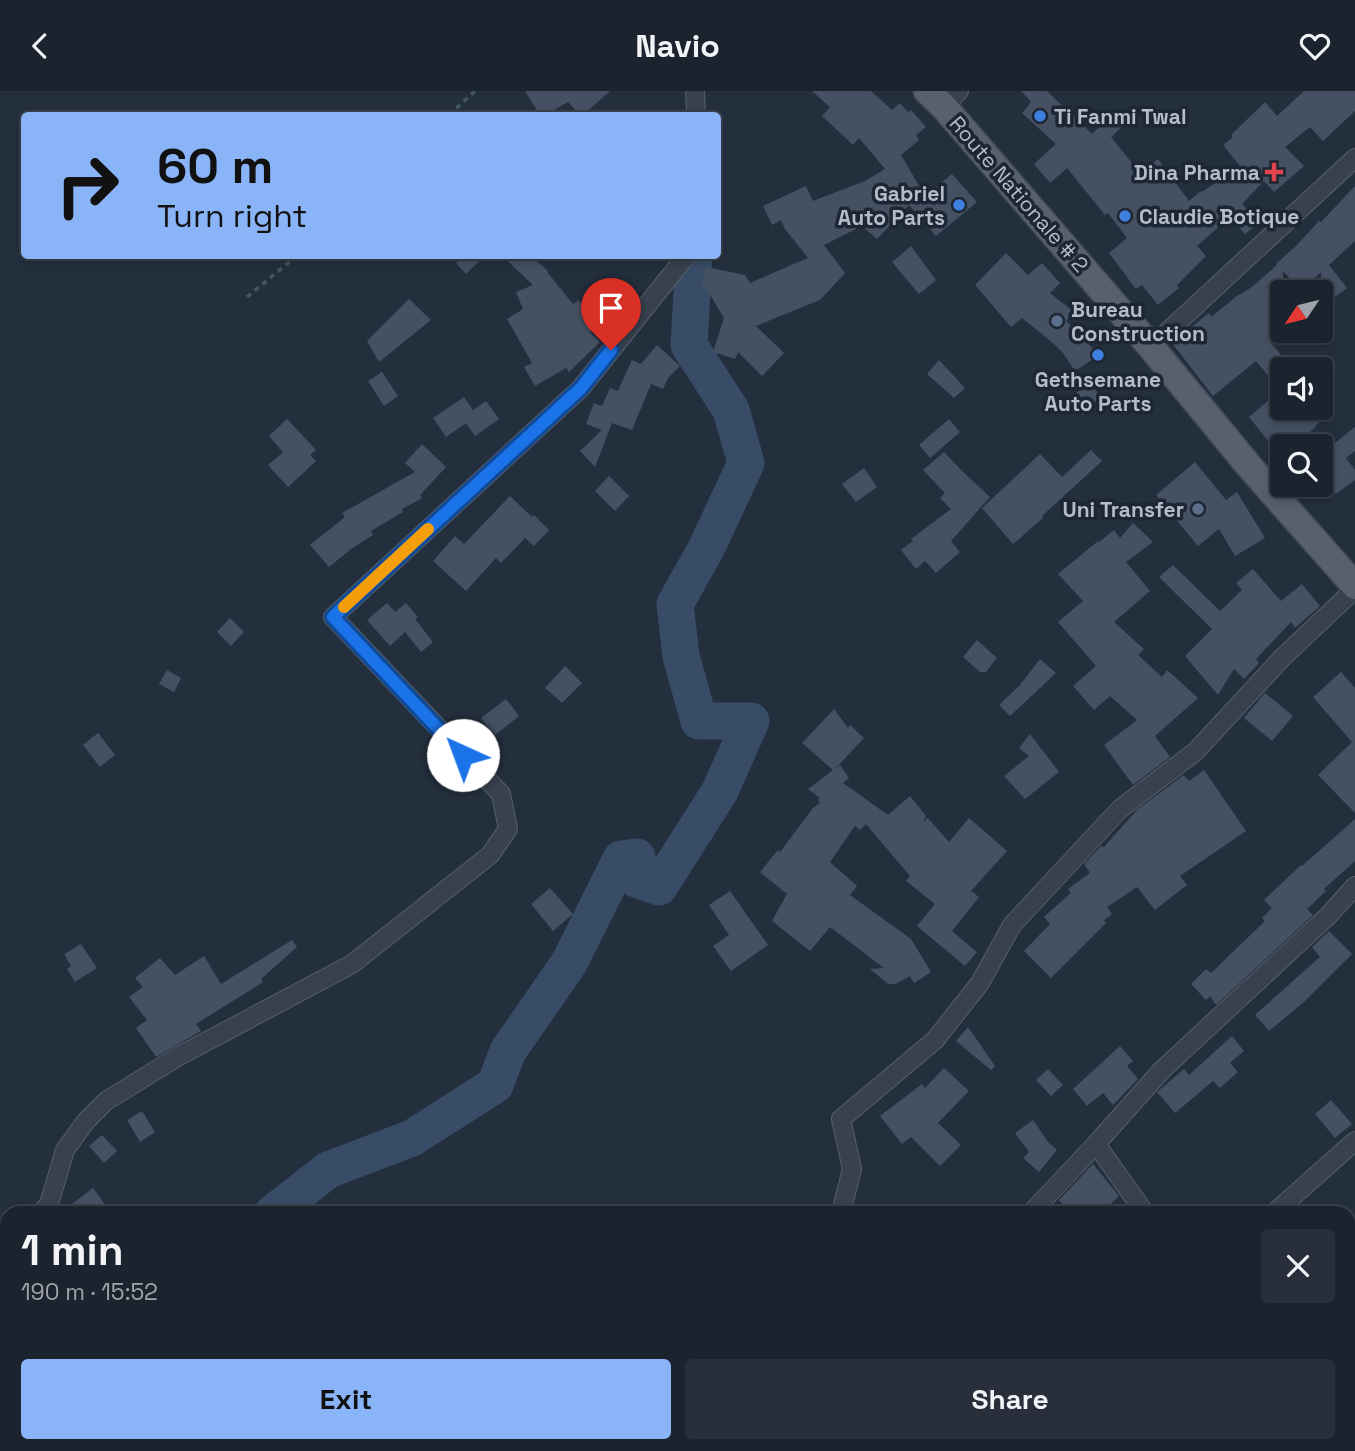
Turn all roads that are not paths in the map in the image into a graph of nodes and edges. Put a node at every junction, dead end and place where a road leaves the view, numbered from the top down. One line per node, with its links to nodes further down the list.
1 (695, 91): 3 (street)
2 (943, 96): 6 (main road, Route Nationale # 2)
3 (696, 112)
4 (1355, 158): 6 (street)
5 (684, 259): 11 (street)
6 (1151, 347): 7 (main road, Route Nationale # 2)
7 (1355, 587): 12 (street)
8 (1355, 886): 10 (street)
9 (1355, 1141): 15 (street)
10 (1096, 1144): 13 (street); 14 (street)
11 (46, 1206)
12 (843, 1206)
13 (1038, 1206)
14 (1140, 1206)
15 (1281, 1206)

